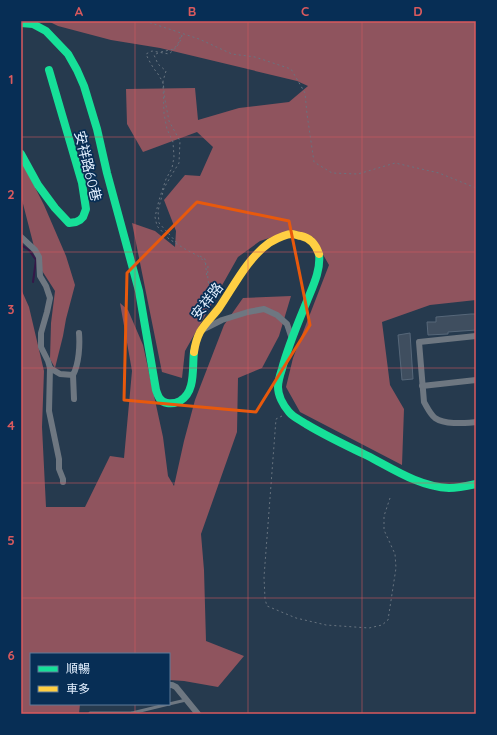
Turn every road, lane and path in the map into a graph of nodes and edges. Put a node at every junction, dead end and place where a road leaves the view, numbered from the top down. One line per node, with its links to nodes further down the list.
1 (146, 21): 3 (path)
2 (21, 23): 9 (street, 安祥路)
3 (182, 34): 6 (path); 8 (path); 8 (path)
4 (49, 70): 5 (street, 安祥路60巷)
5 (21, 154)
6 (476, 188)
7 (21, 237): 13 (street)
8 (218, 305): 9 (street, 安祥路); 12 (street, 安祥路)
9 (200, 331): 12 (street)
10 (79, 333): 14 (street)
11 (476, 336): 16 (street)
12 (292, 339): 18 (street, 安祥路)
13 (50, 368): 14 (street); 20 (street)
14 (73, 375): 17 (street)
15 (476, 380): 16 (street)
16 (422, 386): 19 (street)
17 (74, 399)
18 (290, 412): 21 (street, 安祥路); 22 (path)
19 (476, 422)
20 (63, 482)
21 (476, 484)
22 (390, 498)
23 (170, 685): 24 (street)
24 (186, 700): 25 (lane); 29 (street)
25 (170, 704)
26 (165, 705): 28 (lane)
27 (90, 713): 28 (lane)
28 (133, 714)
29 (198, 714)

